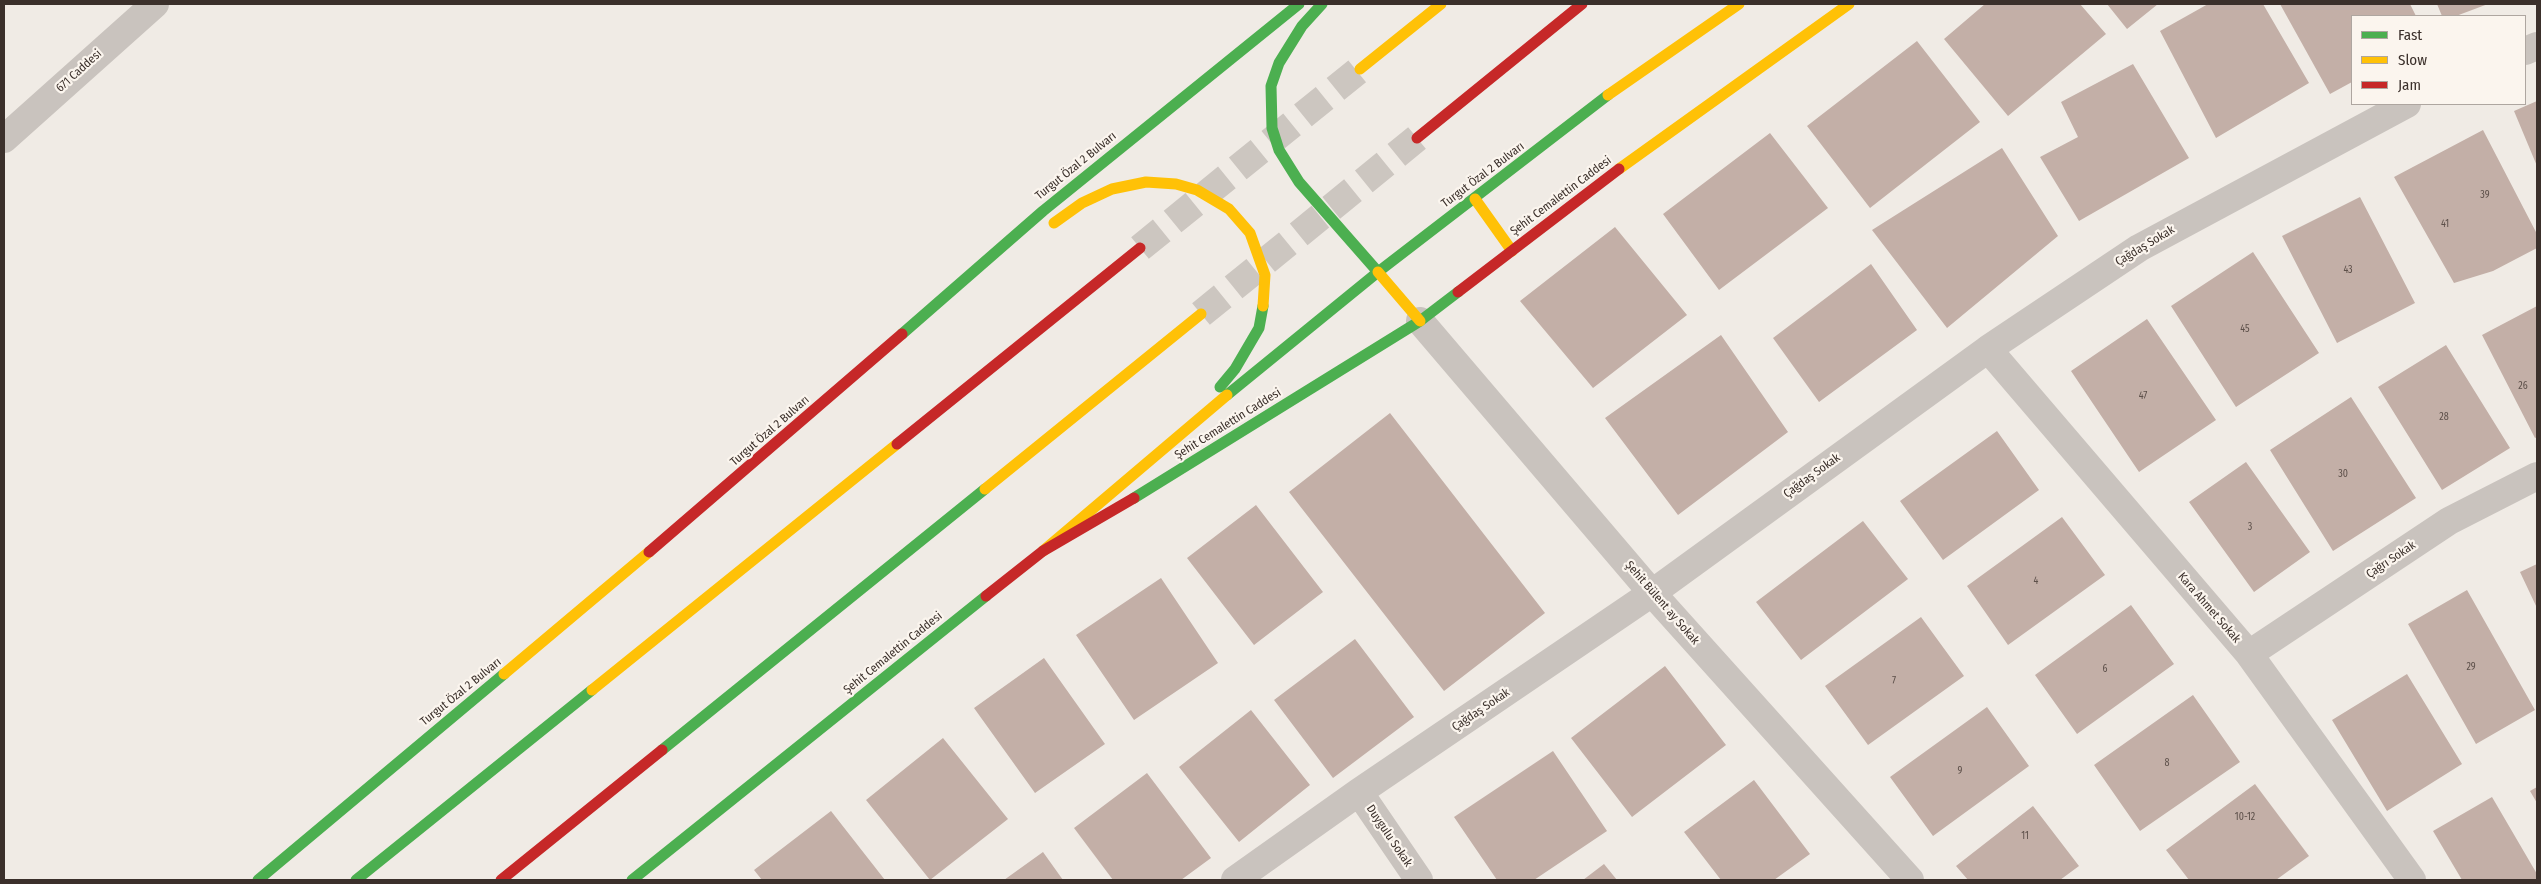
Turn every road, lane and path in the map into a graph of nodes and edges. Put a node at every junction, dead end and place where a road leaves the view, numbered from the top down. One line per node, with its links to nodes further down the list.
1 (155, 4): 13 (street, 671 Caddesi)
2 (1299, 4): 20 (main road, Turgut Özal 2 Bulvarı)
3 (1322, 4): 19 (main road)
4 (1441, 4): 9 (main road)
5 (1582, 4): 12 (main road)
6 (1739, 4): 10 (main road, Turgut Özal 2 Bulvarı)
7 (1849, 4): 18 (main road, Şehit Cemalettin Caddesi)
8 (1691, 22): 10 (main road)
9 (1360, 70)
10 (1607, 96): 14 (main road, Turgut Özal 2 Bulvarı)
11 (2405, 105): 23 (street, Çağdaş Sokak)
12 (1417, 138)
13 (4, 139)
14 (1475, 199): 18 (main road); 19 (main road, Turgut Özal 2 Bulvarı)
15 (1042, 231): 24 (main road)
16 (1026, 242): 20 (main road)
17 (1140, 248): 31 (main road)
18 (1512, 251): 22 (main road, Şehit Cemalettin Caddesi)
19 (1378, 272): 22 (main road); 24 (main road, Turgut Özal 2 Bulvarı)
20 (938, 302): 30 (main road, Turgut Özal 2 Bulvarı)
21 (1201, 314): 32 (main road)
22 (1420, 320): 26 (main road, Şehit Cemalettin Caddesi); 27 (street, Şehit Bülent ay Sokak)
23 (1988, 350): 27 (street, Çağdaş Sokak); 28 (street, Kara Ahmet Sokak)
24 (1171, 442): 26 (main road, Turgut Özal 2 Bulvarı)
25 (2537, 476): 28 (street, Çağrı Sokak)
26 (1043, 551): 33 (main road, Şehit Cemalettin Caddesi)
27 (1652, 593): 29 (street, Çağdaş Sokak); 36 (street, Şehit Bülent ay Sokak)
28 (2249, 654): 37 (street, Kara Ahmet Sokak)
29 (1359, 792): 34 (street, Çağdaş Sokak); 35 (street, Duygulu Sokak)
30 (258, 880)
31 (356, 880)
32 (501, 880)
33 (632, 880)
34 (1235, 880)
35 (1419, 880)
36 (1910, 880)
37 (2412, 880)

